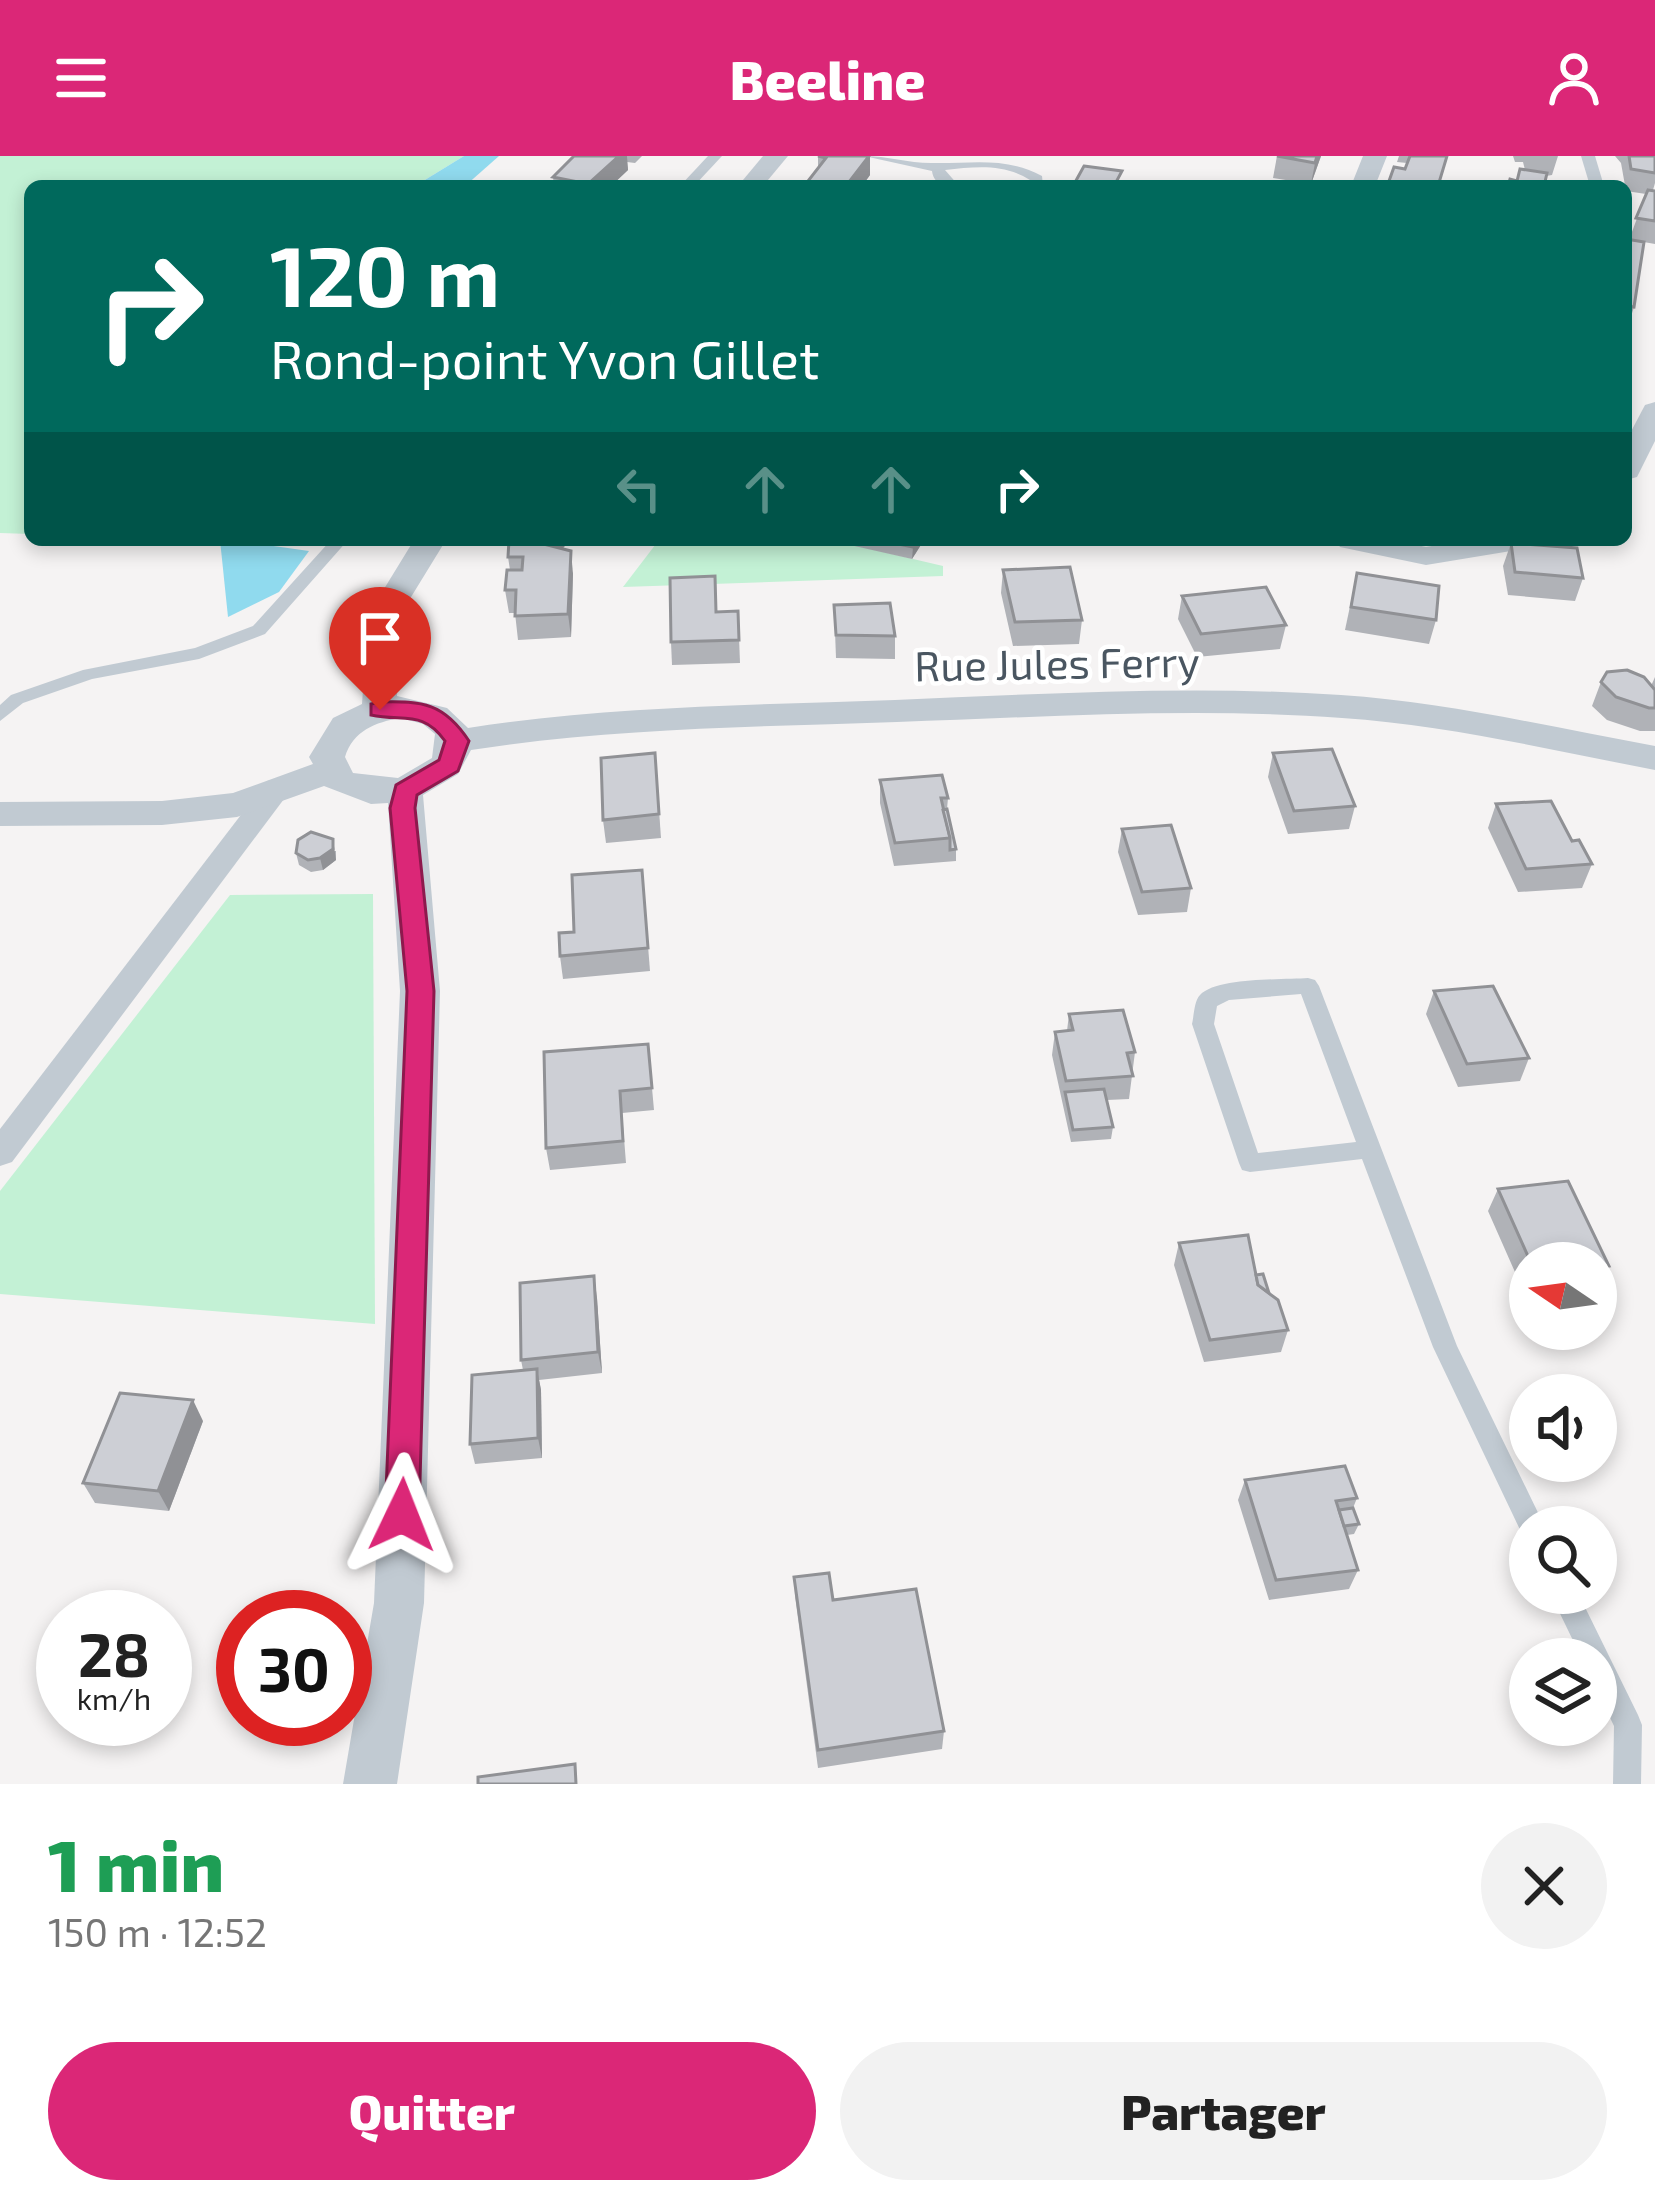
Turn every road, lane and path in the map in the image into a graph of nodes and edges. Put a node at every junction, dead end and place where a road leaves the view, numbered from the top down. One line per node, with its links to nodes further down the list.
1 (715, 156): 5 (lane)
2 (776, 156): 6 (street)
3 (871, 156): 4 (lane)
4 (938, 167): 7 (lane); 8 (lane)
5 (693, 180)
6 (755, 180)
7 (948, 180)
8 (1037, 180)
9 (1655, 411): 10 (street)
10 (1632, 459)
11 (335, 546): 16 (lane)
12 (426, 546): 15 (street)
13 (1389, 546): 14 (street)
14 (1487, 546)
15 (380, 710): 17 (street); 19 (street)
16 (0, 715)
17 (457, 741): 18 (street, Rue Jules Ferry); 21 (street)
18 (1655, 758)
19 (330, 771): 20 (street); 21 (street)
20 (277, 788): 22 (street); 24 (street)
21 (405, 791): 27 (street)
22 (0, 814)
23 (1370, 1149): 23 (lane); 25 (lane)
24 (0, 1153)
25 (1522, 1506)
26 (1617, 1702): 28 (lane)
27 (370, 1784)
28 (1627, 1784)

